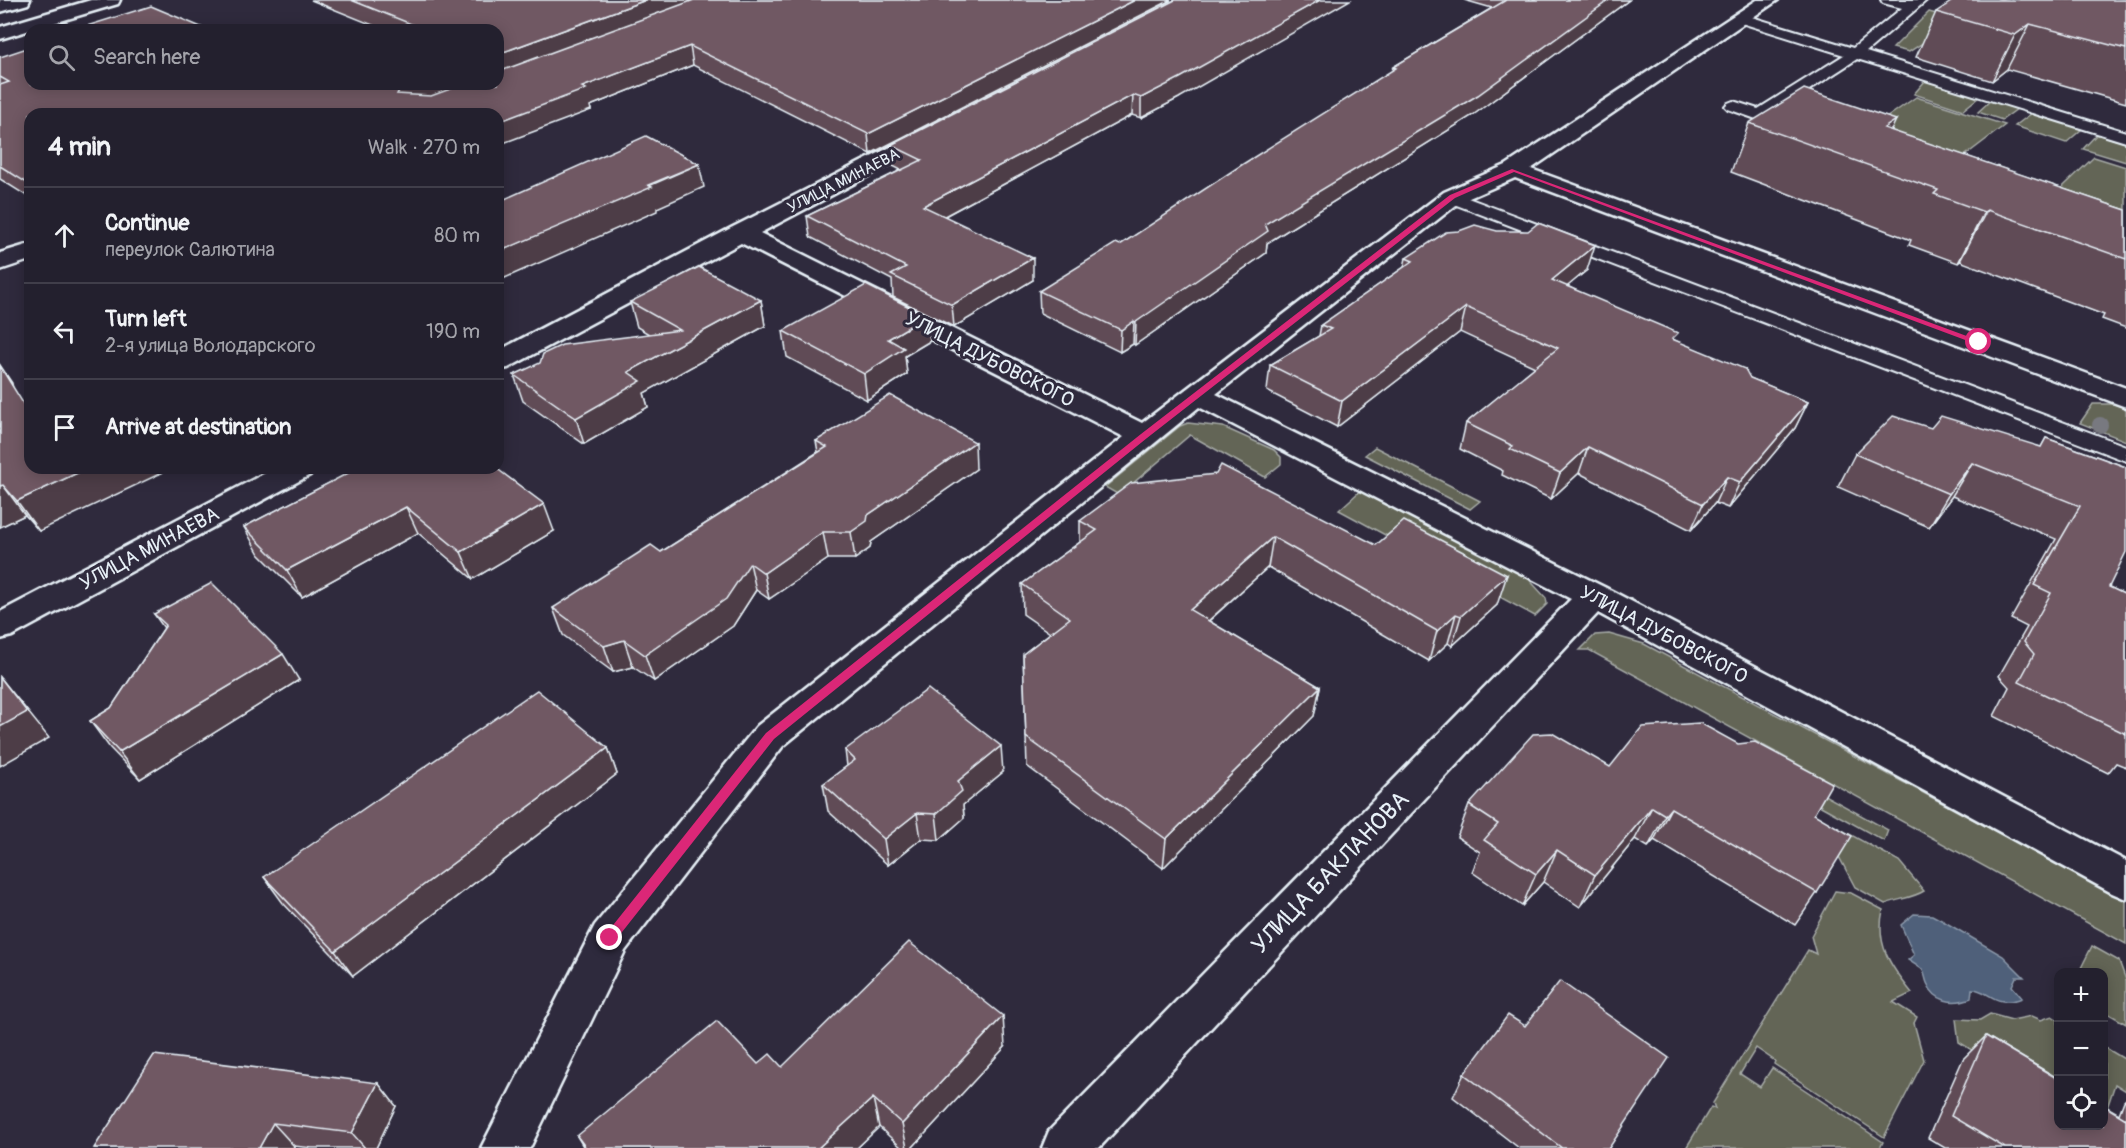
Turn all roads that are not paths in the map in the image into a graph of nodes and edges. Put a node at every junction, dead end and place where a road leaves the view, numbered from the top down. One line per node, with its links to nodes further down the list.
1 (21, 0): 6 (street)
2 (111, 0): 8 (street)
3 (1769, 0): 7 (street)
4 (1888, 0): 5 (lane)
5 (1916, 3): 11 (lane)
6 (0, 6)
7 (1740, 18): 11 (lane); 17 (street)
8 (30, 24)
9 (24, 26): 10 (street)
10 (0, 33)
11 (1856, 53): 13 (lane); 16 (lane)
12 (1733, 106): 13 (lane)
13 (1760, 115): 15 (lane)
14 (949, 125): 19 (street, УЛИЦА МИНАЕВА)
15 (1803, 130)
16 (2126, 137)
17 (1514, 170): 18 (street); 24 (street)
18 (1452, 197): 23 (street); 26 (lane)
19 (740, 233): 22 (street, УЛИЦА МИНАЕВА); 25 (street, УЛИЦА ДУБОВСКОГО)
20 (24, 254): 21 (street)
21 (0, 262)
22 (504, 359)
23 (1197, 395): 25 (street); 28 (street, УЛИЦА ДУБОВСКОГО)
24 (2126, 398)
25 (1144, 436): 31 (street)
26 (2126, 454)
27 (288, 474): 29 (street, УЛИЦА МИНАЕВА)
28 (1594, 596): 30 (street, УЛИЦА ДУБОВСКОГО); 32 (street, УЛИЦА БАКЛАНОВА)
29 (0, 627)
30 (2126, 881)
31 (505, 1148)
32 (1066, 1148)

